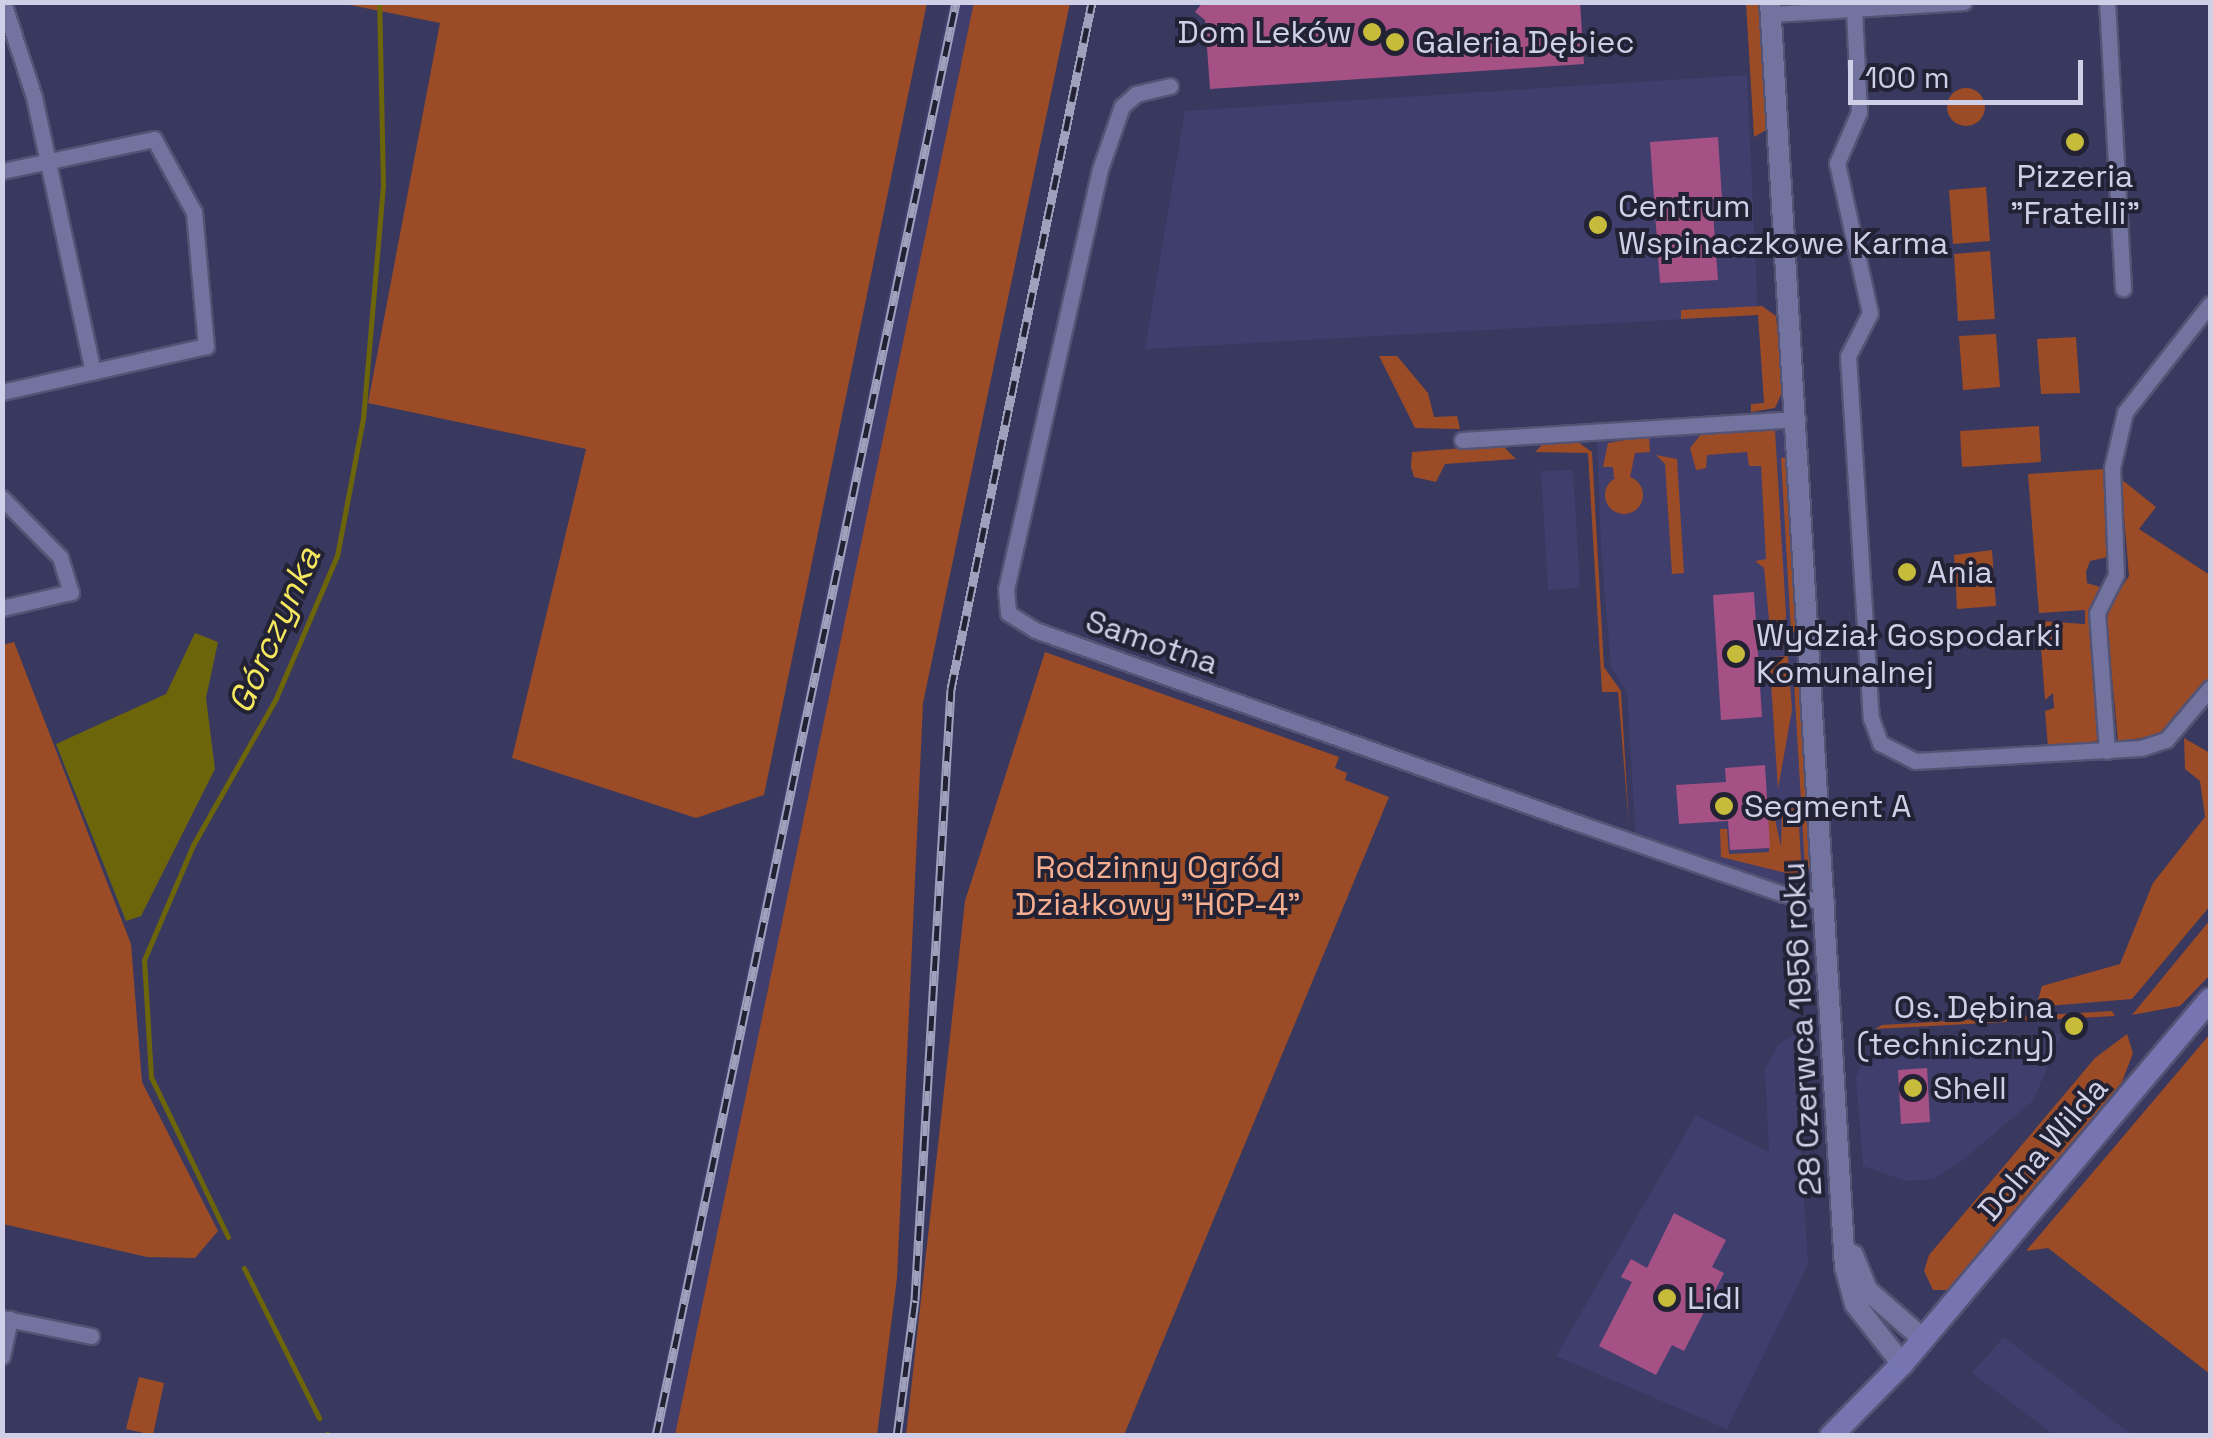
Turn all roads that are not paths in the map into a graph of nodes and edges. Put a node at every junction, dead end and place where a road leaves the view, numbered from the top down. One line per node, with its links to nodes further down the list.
1 (3, 2): 8 (street)
2 (1964, 2): 4 (street)
3 (2106, 2): 10 (street)
4 (1925, 4): 6 (street)
5 (1771, 8): 6 (street); 14 (street, 28 Czerwca 1956 roku)
6 (1854, 10): 19 (street)
7 (1170, 86): 20 (street, Samotna)
8 (50, 160): 9 (street); 12 (street); 12 (street)
9 (2, 171)
10 (2123, 289)
11 (2210, 304): 19 (street)
12 (93, 372): 13 (street)
13 (2, 392)
14 (1797, 419): 15 (street); 20 (street, 28 Czerwca 1956 roku)
15 (1462, 440)
16 (2, 498): 17 (street)
17 (2, 608)
18 (2210, 688): 19 (street)
19 (2107, 750)
20 (1826, 902): 22 (street, 28 Czerwca 1956 roku)
21 (2210, 1000): 25 (main road, Dolna Wilda)
22 (1846, 1213): 25 (street, 28 Czerwca 1956 roku); 27 (street, 28 Czerwca 1956 roku)
23 (6, 1318): 24 (street); 26 (street)
24 (91, 1336)
25 (1924, 1339): 27 (main road)
26 (2, 1356)
27 (1902, 1364): 28 (main road)
28 (1875, 1395): 29 (main road); 30 (main road)
29 (1831, 1436)
30 (1848, 1436)

